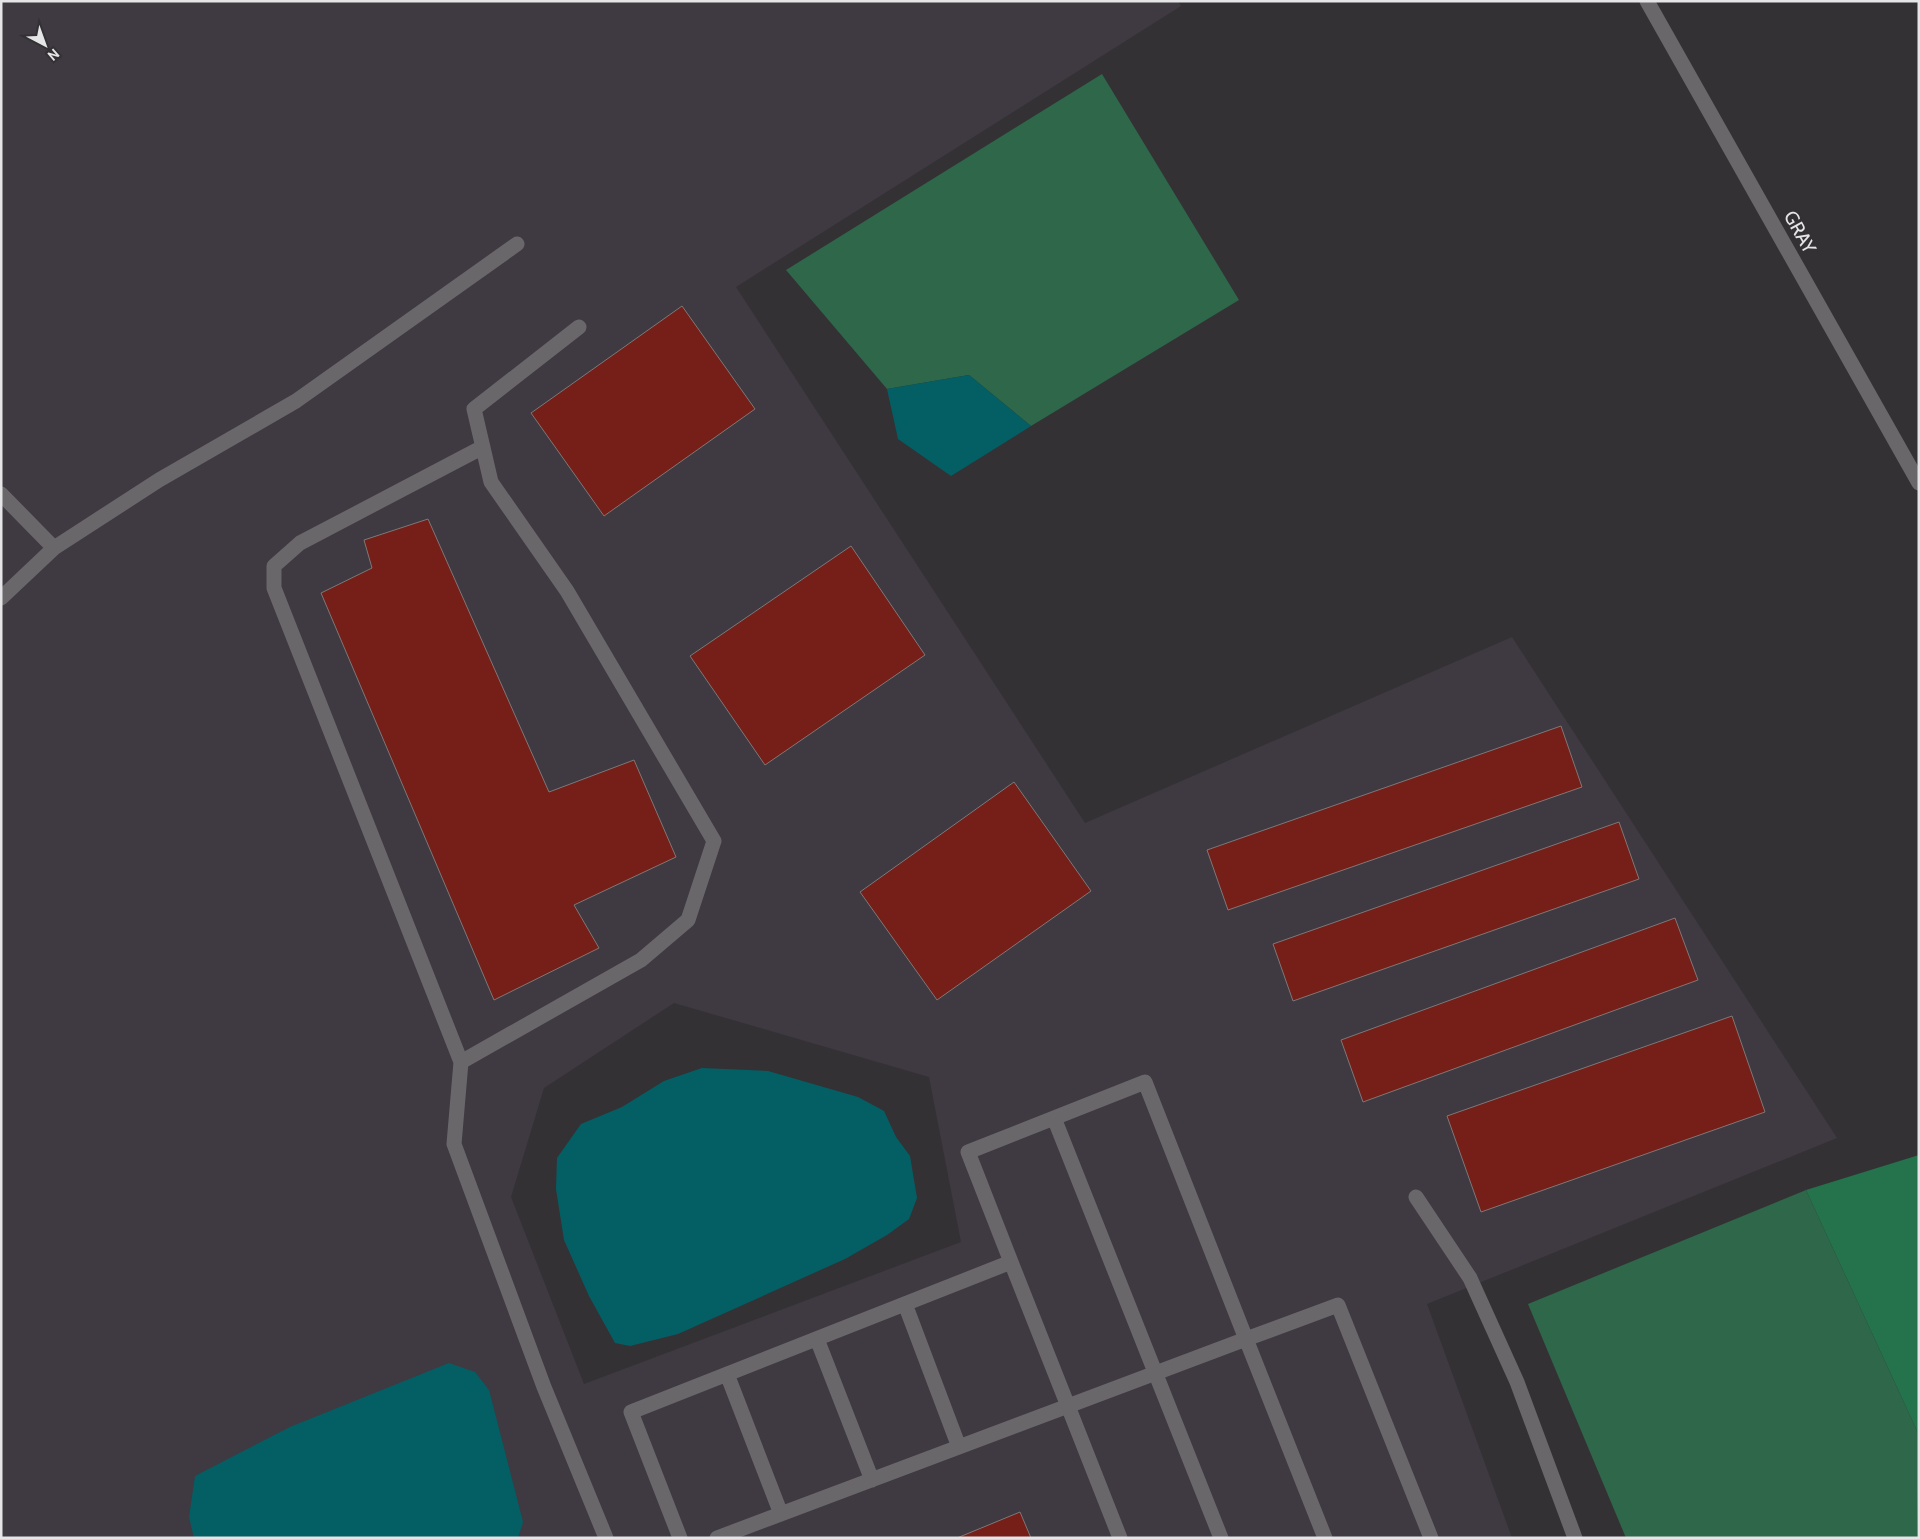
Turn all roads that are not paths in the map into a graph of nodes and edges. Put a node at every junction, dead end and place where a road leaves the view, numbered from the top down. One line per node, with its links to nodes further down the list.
1 (1647, 1): 5 (street, GRAY)
2 (517, 244): 7 (street)
3 (579, 327): 4 (street)
4 (483, 447): 9 (street); 9 (street)
5 (1919, 483)
6 (1, 494): 7 (street)
7 (54, 548): 8 (street)
8 (1, 598)
9 (461, 1062): 22 (street)
10 (1054, 1118): 12 (street); 15 (street); 16 (street)
11 (1416, 1197): 29 (street)
12 (1011, 1262): 13 (street); 18 (street)
13 (905, 1304): 14 (street); 19 (street)
14 (817, 1339): 17 (street); 20 (street)
15 (1246, 1339): 16 (street); 27 (street); 28 (street)
16 (1156, 1373): 18 (street); 26 (street)
17 (727, 1374): 21 (street); 23 (street)
18 (1068, 1406): 19 (street); 25 (street)
19 (959, 1447): 20 (street)
20 (872, 1480): 21 (street)
21 (781, 1514): 24 (street)
22 (606, 1538)
23 (680, 1538)
24 (718, 1538)
25 (1120, 1538)
26 (1221, 1538)
27 (1326, 1538)
28 (1431, 1538)
29 (1574, 1538)

